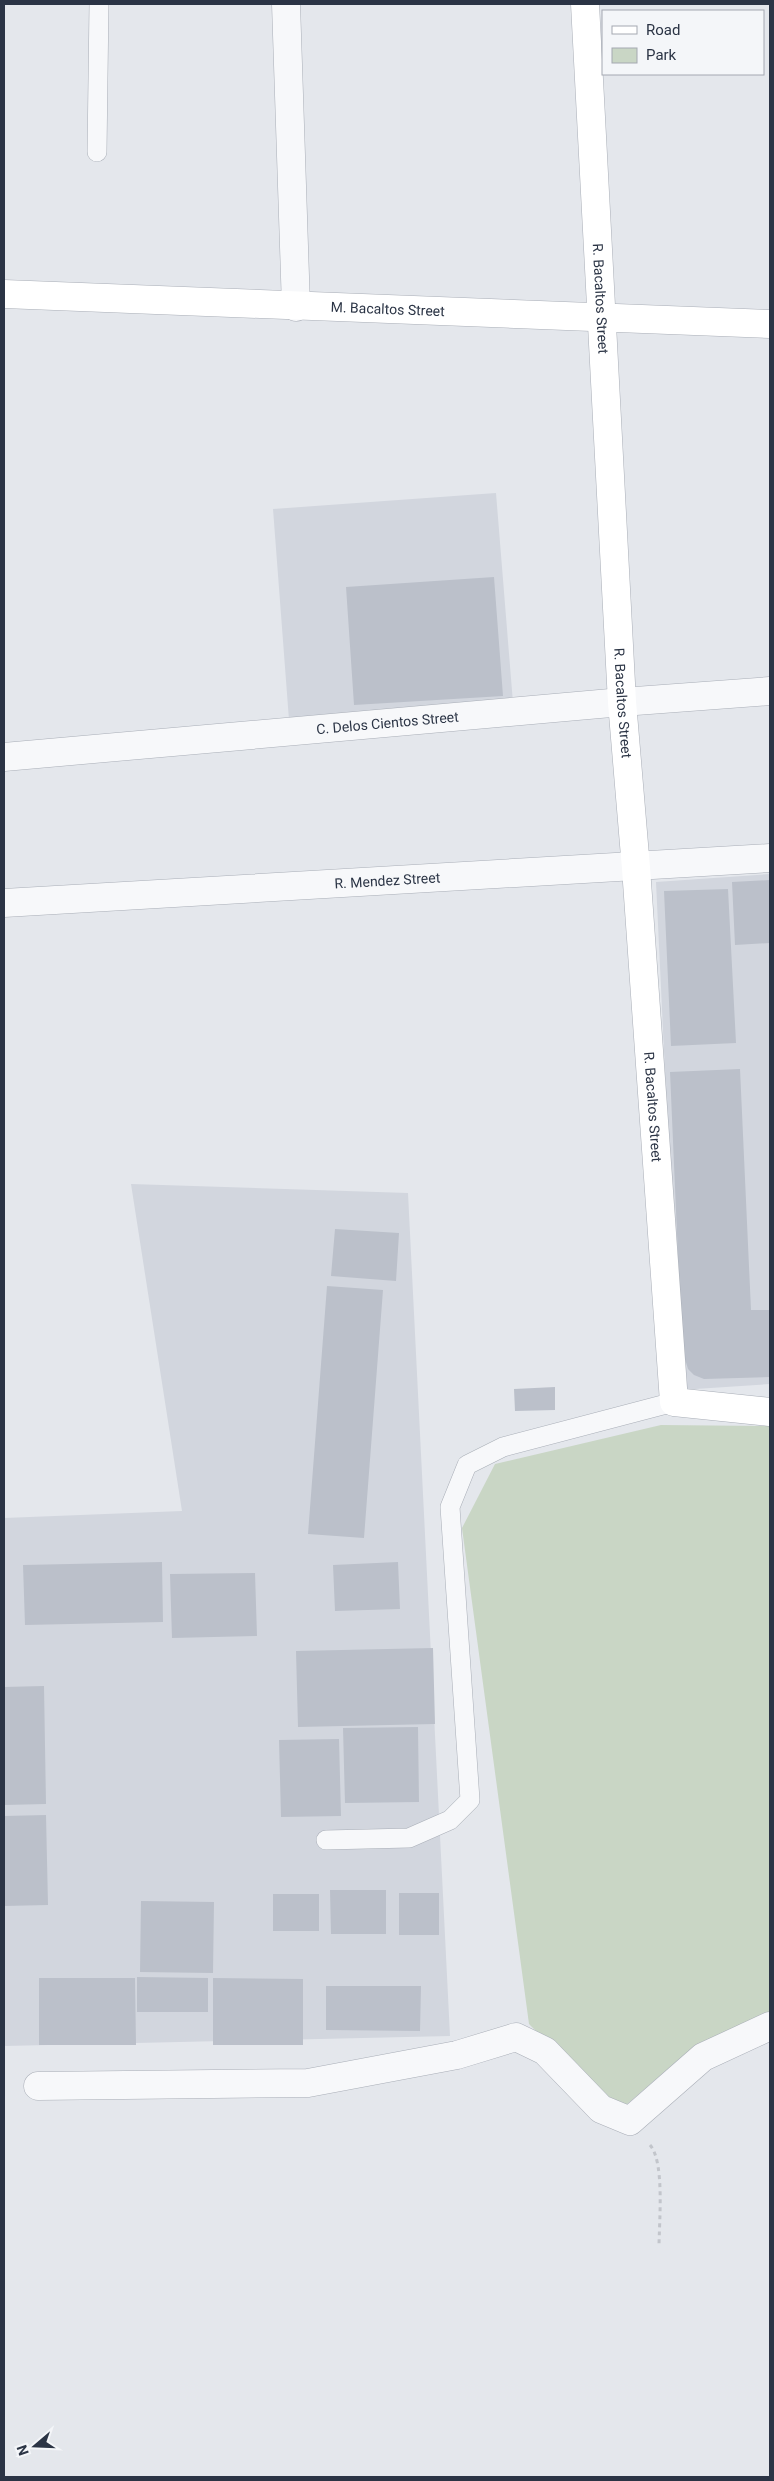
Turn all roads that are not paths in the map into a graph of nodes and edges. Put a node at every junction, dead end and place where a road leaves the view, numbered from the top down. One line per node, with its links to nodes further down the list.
1 (99, 4): 4 (lane)
2 (286, 4): 6 (street)
3 (585, 4): 7 (street, R. Bacaltos Street)
4 (97, 152)
5 (4, 294): 6 (street, M. Bacaltos Street)
6 (296, 307): 7 (street, M. Bacaltos Street)
7 (601, 318): 8 (street, M. Bacaltos Street); 10 (street, R. Bacaltos Street)
8 (770, 324)
9 (770, 691): 10 (street, C. Delos Cientos Street)
10 (622, 702): 11 (street, C. Delos Cientos Street); 13 (street, R. Bacaltos Street)
11 (4, 757)
12 (770, 858): 13 (street, R. Mendez Street)
13 (636, 868): 14 (street, R. Mendez Street); 15 (street, R. Bacaltos Street)
14 (4, 903)
15 (674, 1402): 16 (street); 17 (lane)
16 (770, 1412)
17 (326, 1840)
18 (770, 2026): 19 (street)
19 (38, 2086)

